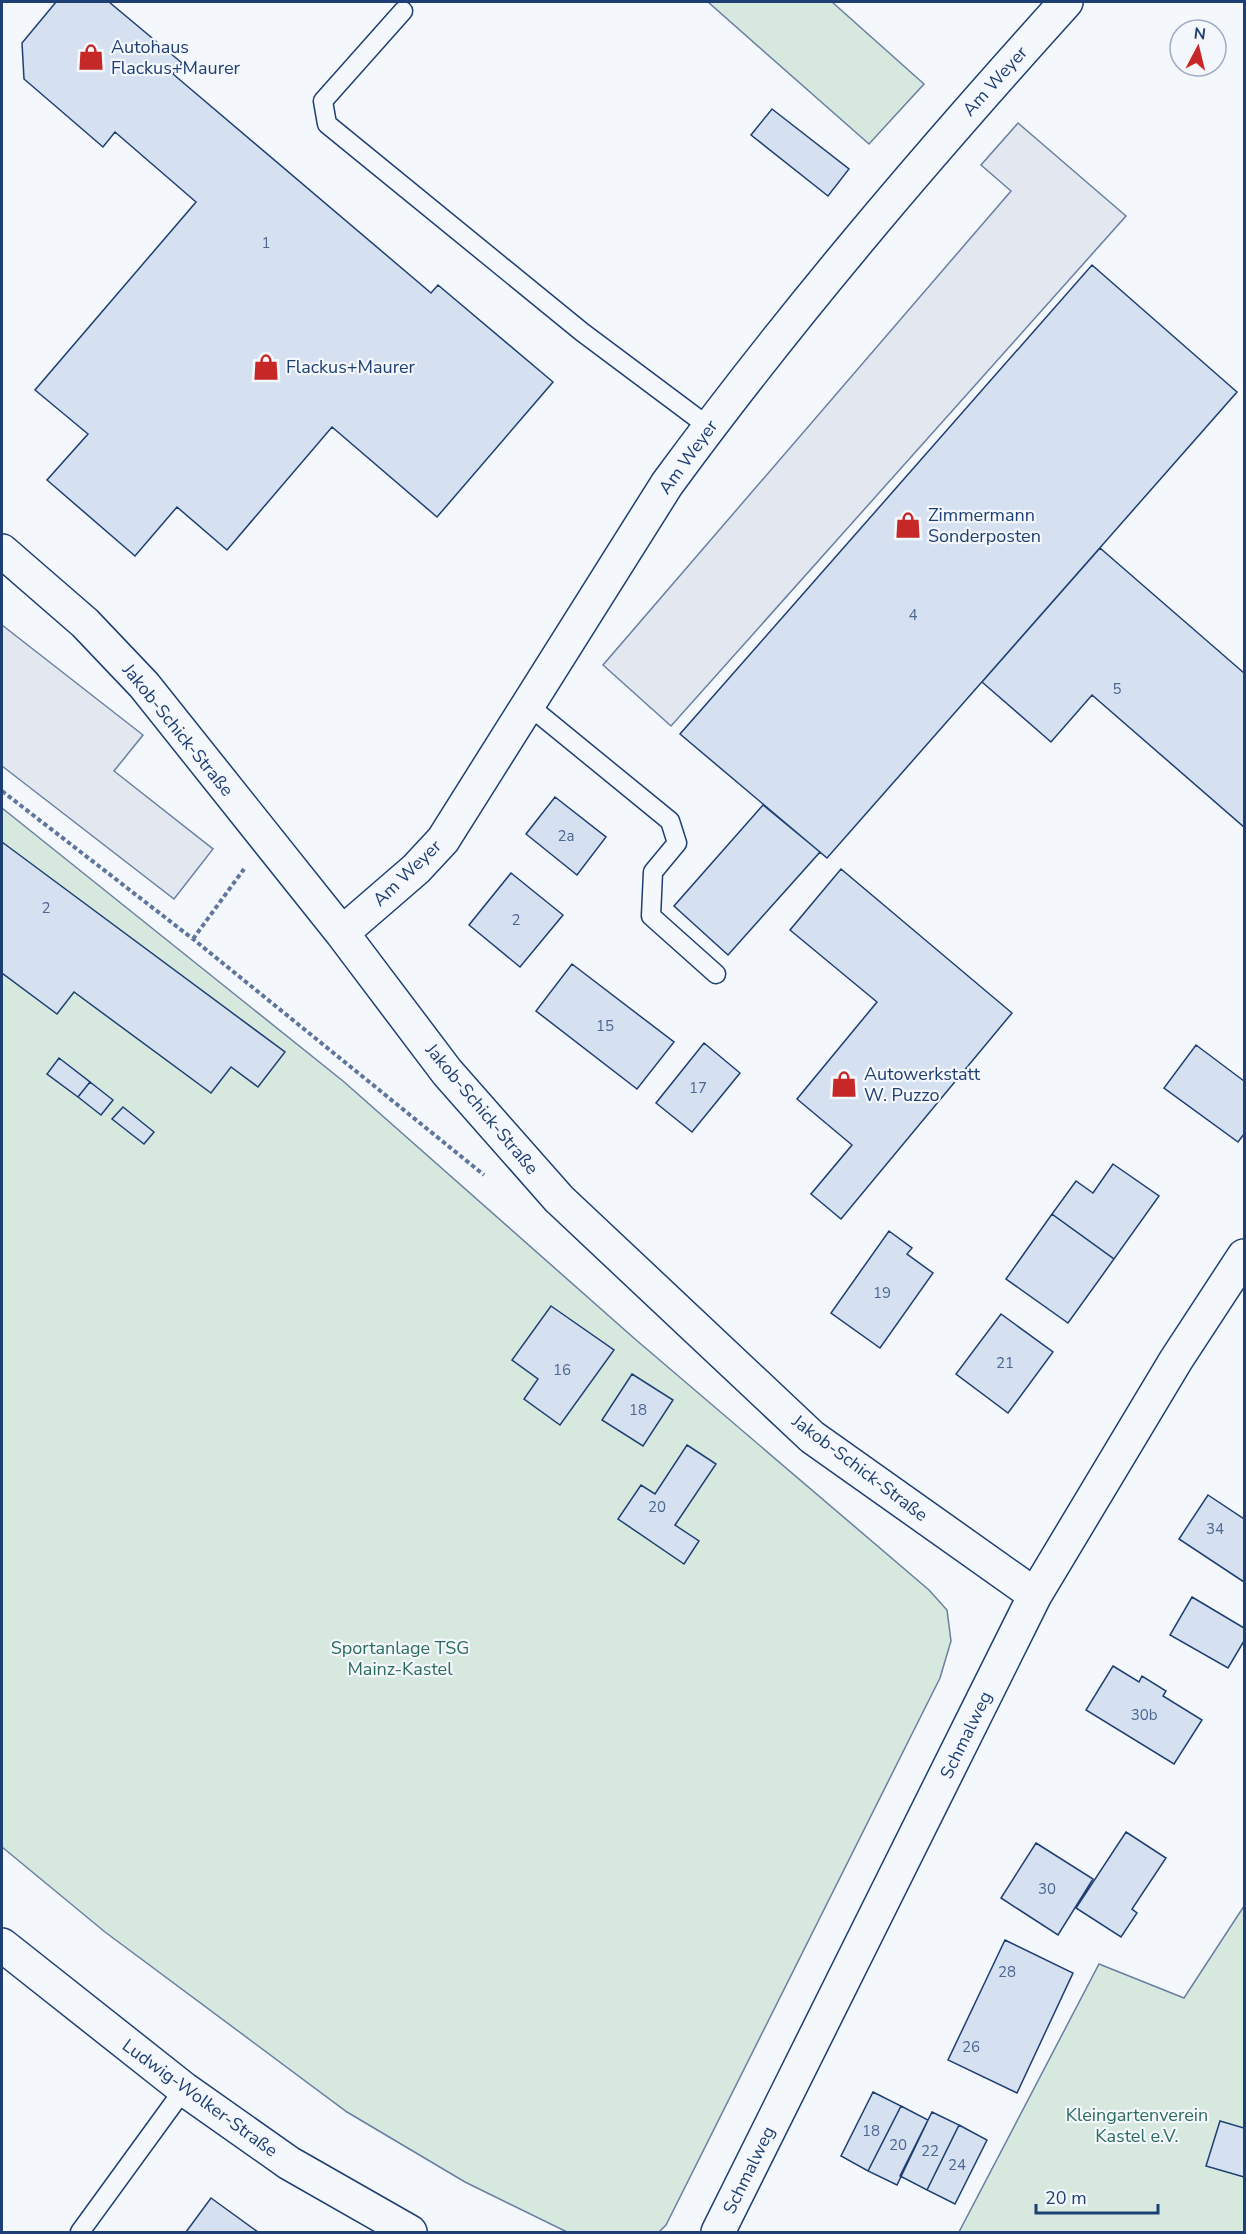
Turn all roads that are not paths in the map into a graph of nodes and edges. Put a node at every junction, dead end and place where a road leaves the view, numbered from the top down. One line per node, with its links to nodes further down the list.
1 (1066, 2): 3 (street, Am Weyer)
2 (402, 11): 3 (lane)
3 (709, 427): 5 (street, Am Weyer)
4 (2, 550): 6 (street, Jakob-Schick-Straße)
5 (528, 705): 6 (street, Am Weyer); 7 (lane)
6 (342, 933): 9 (street, Jakob-Schick-Straße)
7 (716, 974)
8 (1245, 1256): 9 (street, Schmalweg)
9 (1035, 1595): 14 (street, Schmalweg)
10 (2, 1945): 11 (street, Ludwig-Wolker-Straße)
11 (184, 2089): 12 (lane); 13 (street, Ludwig-Wolker-Straße)
12 (80, 2232)
13 (410, 2232)
14 (718, 2232)

